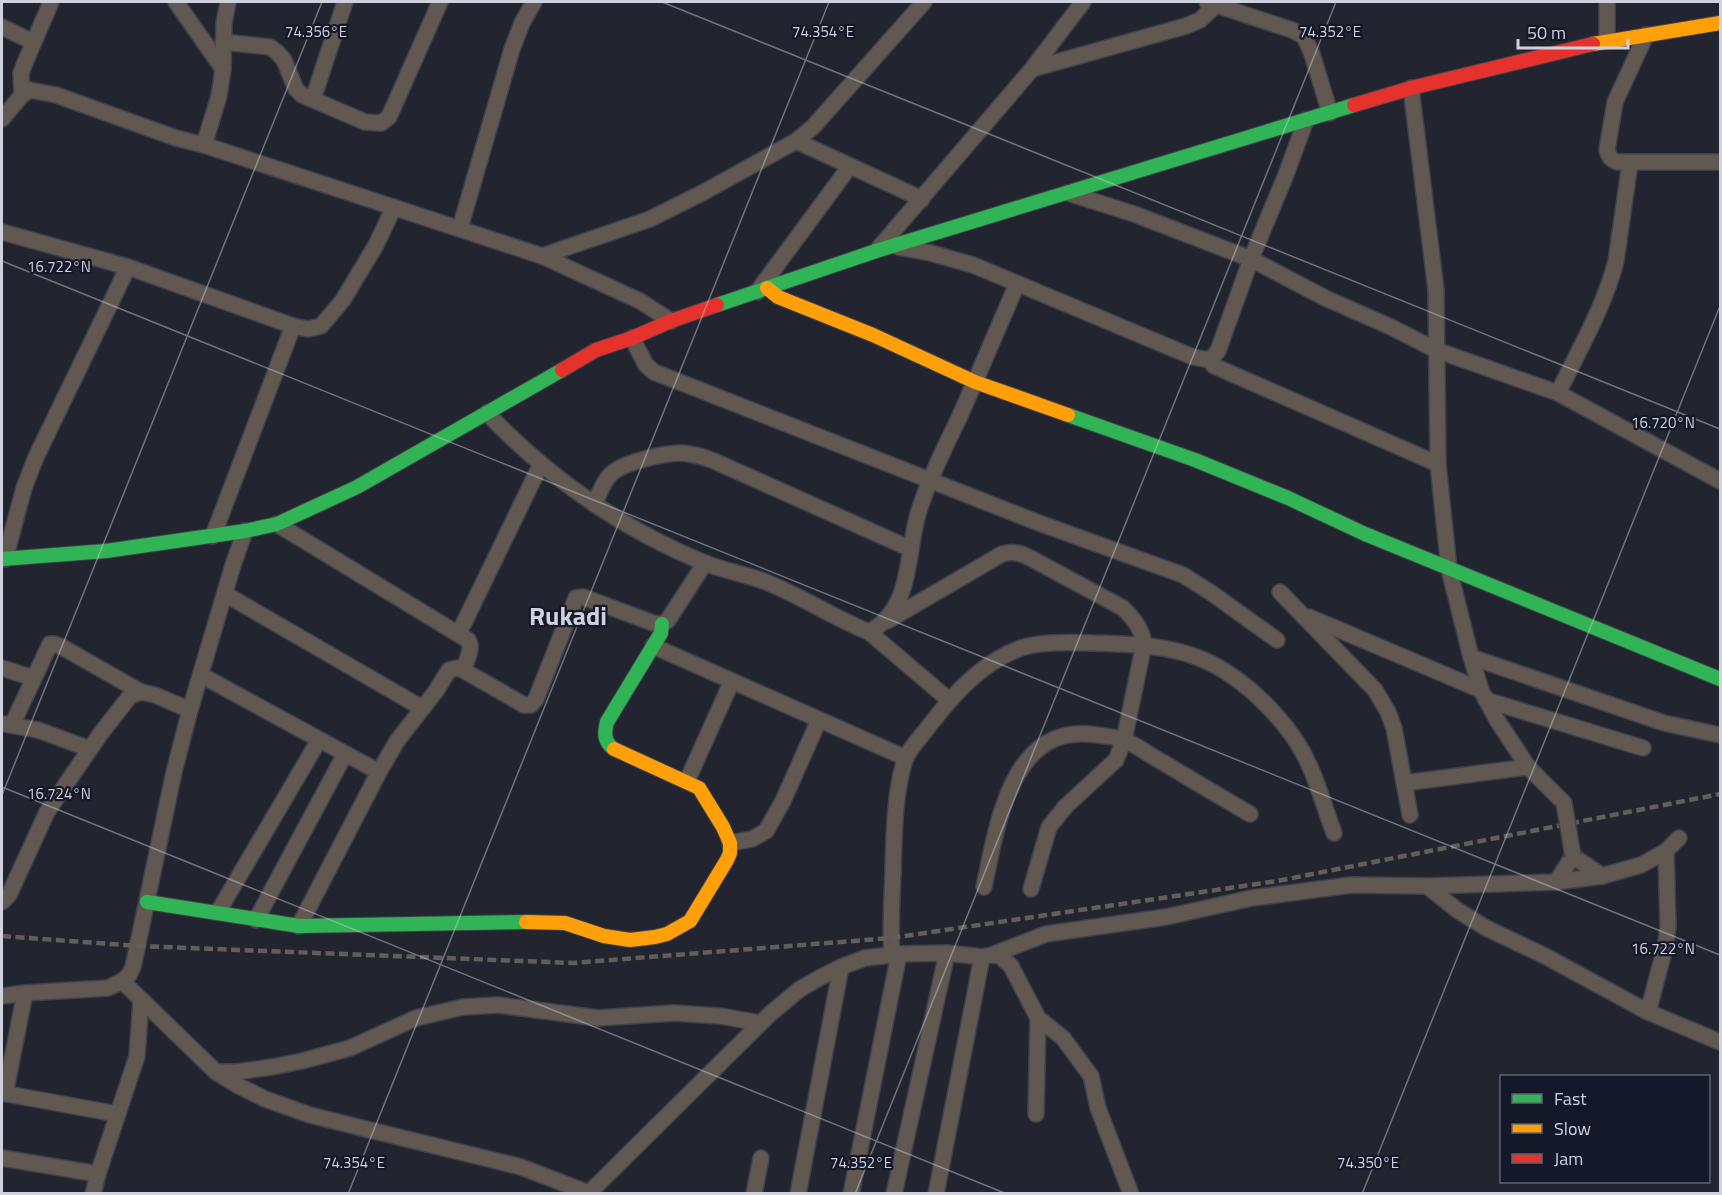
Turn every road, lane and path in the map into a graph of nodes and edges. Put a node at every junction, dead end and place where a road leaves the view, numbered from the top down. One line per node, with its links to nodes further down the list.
1 (51, 2): 15 (street)
2 (176, 2): 17 (street)
3 (228, 2): 16 (street)
4 (345, 2): 21 (street)
5 (440, 2): 21 (street)
6 (534, 2): 33 (street)
7 (924, 2): 25 (street)
8 (1083, 2): 18 (street)
9 (1607, 2): 14 (street)
10 (1212, 3): 18 (street); 22 (street)
11 (1720, 23): 13 (street)
12 (2, 27): 15 (street)
13 (1646, 35): 14 (street); 28 (street)
14 (1607, 41): 19 (street)
15 (33, 42): 20 (street)
16 (223, 42): 17 (street); 21 (street)
17 (223, 69): 26 (street)
18 (1032, 69): 31 (street)
19 (1411, 88): 22 (street); 45 (street)
20 (22, 94): 23 (street); 26 (street)
21 (313, 99)
22 (1330, 113): 24 (street)
23 (2, 119)
24 (1306, 120): 30 (street); 38 (street)
25 (796, 141): 29 (street); 37 (street)
26 (204, 145): 32 (street)
27 (1720, 162): 28 (street)
28 (1630, 163): 48 (street)
29 (850, 166): 31 (street); 41 (street)
30 (1068, 193): 35 (street); 38 (street)
31 (922, 199): 36 (street)
32 (394, 207): 33 (street); 43 (street)
33 (460, 228): 37 (street)
34 (2, 232): 39 (street)
35 (893, 246): 36 (street); 40 (street)
36 (876, 251): 41 (street)
37 (542, 256): 42 (street)
38 (1251, 260): 45 (street); 46 (street)
39 (128, 267): 43 (street); 59 (street)
40 (1017, 284): 46 (street); 47 (street)
41 (762, 290): 42 (street); 47 (street)
42 (671, 321): 44 (street)
43 (293, 326): 57 (street)
44 (632, 338): 49 (street); 52 (street)
45 (1436, 350): 48 (street); 51 (street)
46 (1210, 360): 51 (street)
47 (975, 382): 52 (street); 61 (street)
48 (1558, 393): 53 (street)
49 (487, 413): 50 (street); 55 (street)
50 (542, 464): 54 (street); 68 (street)
51 (1438, 464): 61 (street)
52 (931, 480): 58 (street); 69 (street)
53 (1720, 481)
54 (594, 504): 58 (street); 60 (street)
55 (277, 524): 56 (street); 68 (street)
56 (245, 531): 57 (street); 63 (street)
57 (213, 536): 59 (street)
58 (911, 549): 65 (street)
59 (3, 559)
60 (705, 563): 66 (street); 67 (street)
61 (1449, 569): 72 (street); 77 (street)
62 (1280, 592): 64 (street)
63 (225, 594): 75 (street); 82 (street)
64 (1303, 615): 80 (street); 96 (street)
65 (884, 623): 67 (street); 70 (street)
66 (662, 624): 71 (street); 74 (street)
67 (869, 632): 81 (street)
68 (459, 633): 74 (street)
69 (1277, 640)
70 (1144, 645): 81 (street); 88 (street); 99 (street)
71 (653, 646): 78 (street); 95 (street)
72 (1470, 657): 80 (street); 86 (street)
73 (2, 668): 76 (street)
74 (463, 670): 82 (street)
75 (201, 675): 83 (street); 87 (street)
76 (33, 678): 79 (street); 85 (street)
77 (1720, 680)
78 (732, 681): 84 (street); 95 (street)
79 (141, 692): 83 (street); 89 (street)
80 (1483, 695): 90 (street); 93 (street)
81 (949, 700): 92 (street)
82 (422, 708): 94 (street)
83 (190, 710): 110 (street)
84 (819, 720): 92 (street); 101 (street)
85 (7, 724): 89 (street)
86 (1720, 735)
87 (319, 740): 91 (street); 111 (street)
88 (1124, 740): 97 (street); 106 (street); 108 (street)
89 (90, 748): 109 (street)
90 (1643, 748)
91 (345, 754): 94 (street); 112 (street)
92 (906, 758): 115 (street)
93 (1528, 767): 96 (street); 103 (street, bridge)
94 (379, 772): 113 (street)
95 (687, 781): 101 (street)
96 (1404, 783): 98 (street)
97 (1250, 814)
98 (1410, 815)
99 (1334, 833)
100 (1679, 838): 102 (street)
101 (730, 843): 113 (street)
102 (1666, 851): 104 (street); 122 (street)
103 (1573, 856): 104 (street); 105 (street)
104 (1602, 876): 105 (street)
105 (1556, 882): 107 (street)
106 (984, 886)
107 (1427, 886): 116 (street); 122 (street)
108 (1031, 890)
109 (2, 902)
110 (147, 902): 111 (street); 118 (street)
111 (218, 912): 112 (street)
112 (256, 920): 113 (street)
113 (299, 926)
114 (947, 953): 115 (street); 116 (street); 138 (street)
115 (895, 954): 117 (street); 137 (street)
116 (987, 956): 123 (street); 139 (street)
117 (841, 967): 124 (street); 136 (street)
118 (122, 981): 119 (street); 121 (street)
119 (26, 993): 120 (street); 127 (street)
120 (2, 996)
121 (141, 1000): 126 (street); 128 (street)
122 (1648, 1012): 125 (street)
123 (1038, 1018): 129 (street); 140 (street)
124 (760, 1023): 126 (street); 133 (street)
125 (1720, 1042)
126 (216, 1072): 133 (street)
127 (3, 1094): 128 (street)
128 (117, 1114): 132 (street)
129 (1036, 1114)
130 (2, 1158): 132 (street)
131 (761, 1158): 135 (street)
132 (98, 1174): 134 (street)
133 (590, 1193)
134 (93, 1194)
135 (754, 1194)
136 (798, 1194)
137 (851, 1194)
138 (894, 1194)
139 (936, 1194)
140 (1131, 1194)

